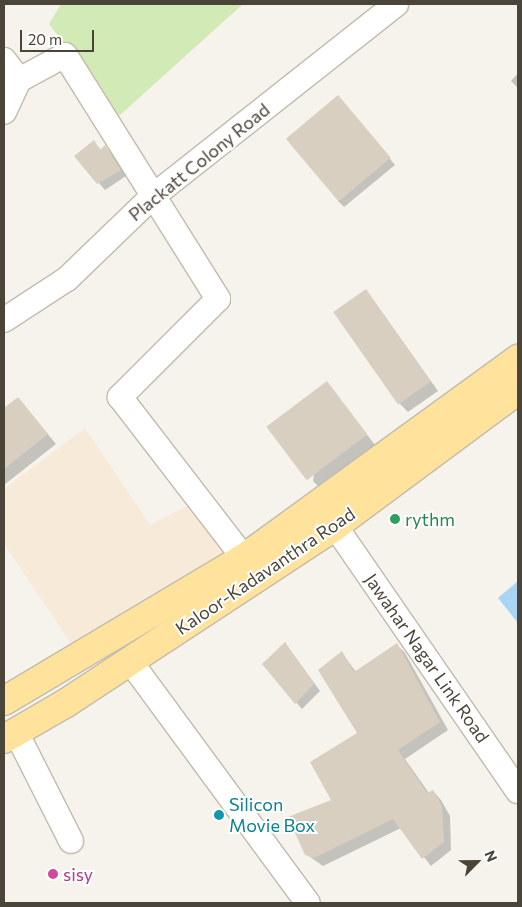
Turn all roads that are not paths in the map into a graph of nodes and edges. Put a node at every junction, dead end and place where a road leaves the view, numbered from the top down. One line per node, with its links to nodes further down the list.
1 (396, 4): 5 (street, Plackatt Colony Road)
2 (4, 60): 3 (street)
3 (19, 80): 4 (street); 5 (street)
4 (4, 112)
5 (152, 196): 6 (street, Plackatt Colony Road); 10 (street)
6 (4, 320)
7 (518, 359): 10 (main road, Kaloor-Kadavanthra Road)
8 (518, 390): 9 (main road, Kaloor-Kadavanthra Road)
9 (335, 526): 11 (main road, Kaloor-Kadavanthra Road); 14 (street, Jawahar Nagar Link Road)
10 (244, 558): 12 (main road, Kaloor-Kadavanthra Road)
11 (130, 661): 13 (main road, Kaloor-Kadavanthra Road); 16 (street)
12 (4, 702)
13 (10, 735): 15 (street)
14 (518, 791)
15 (72, 841)
16 (308, 903)

